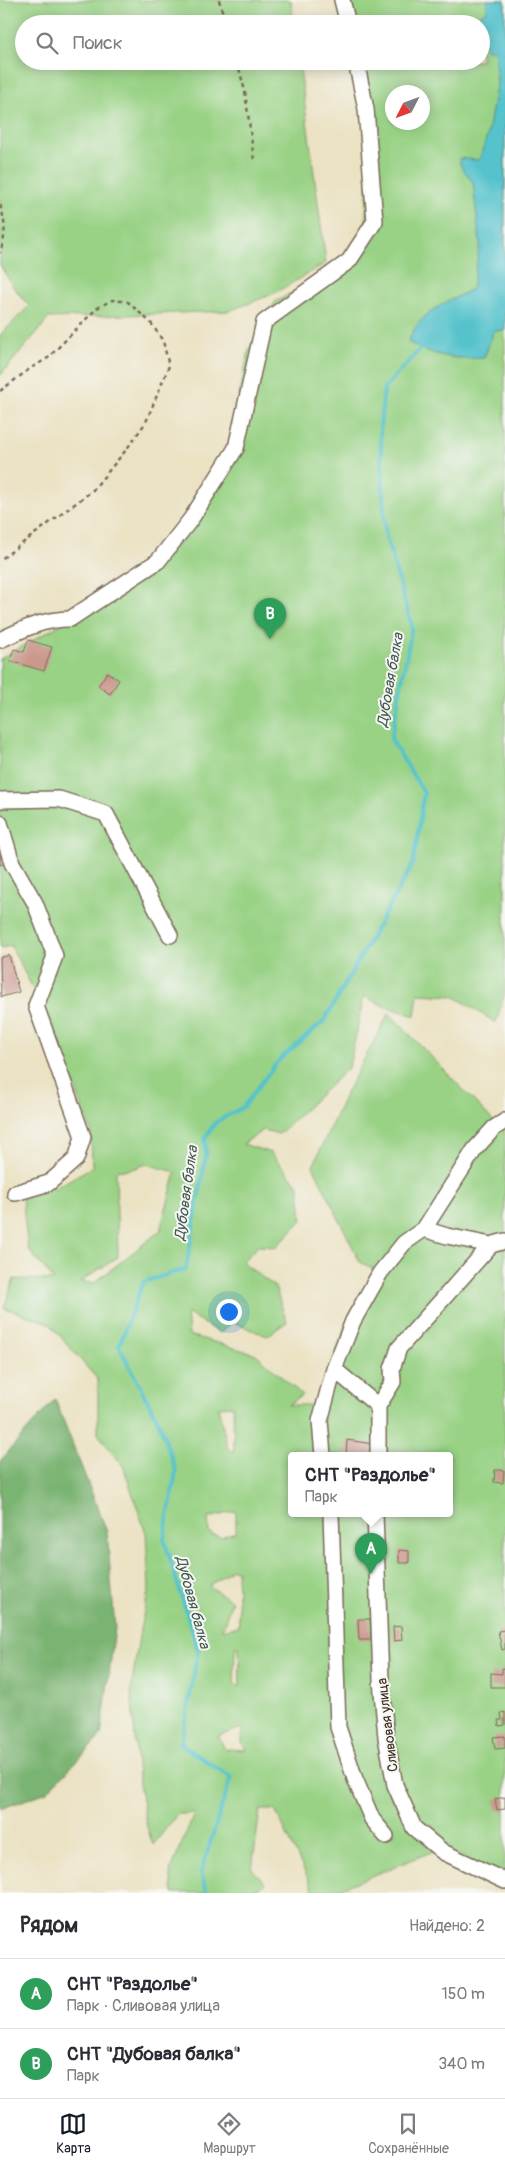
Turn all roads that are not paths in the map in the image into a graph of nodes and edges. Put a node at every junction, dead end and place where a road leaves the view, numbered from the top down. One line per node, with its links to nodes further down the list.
1 (342, 0): 2 (street)
2 (346, 15)
3 (358, 70): 4 (street)
4 (0, 640)
5 (0, 800): 7 (street)
6 (0, 823): 9 (street)
7 (170, 935)
8 (505, 1121): 10 (street)
9 (16, 1193)
10 (424, 1229): 11 (street); 12 (street)
11 (498, 1243): 13 (street)
12 (334, 1369): 13 (street); 14 (street)
13 (378, 1406): 15 (street)
14 (323, 1452)
15 (378, 1452)
16 (331, 1517): 18 (street)
17 (376, 1517): 19 (street, Сливовая улица)
18 (386, 1836)
19 (505, 1881)

